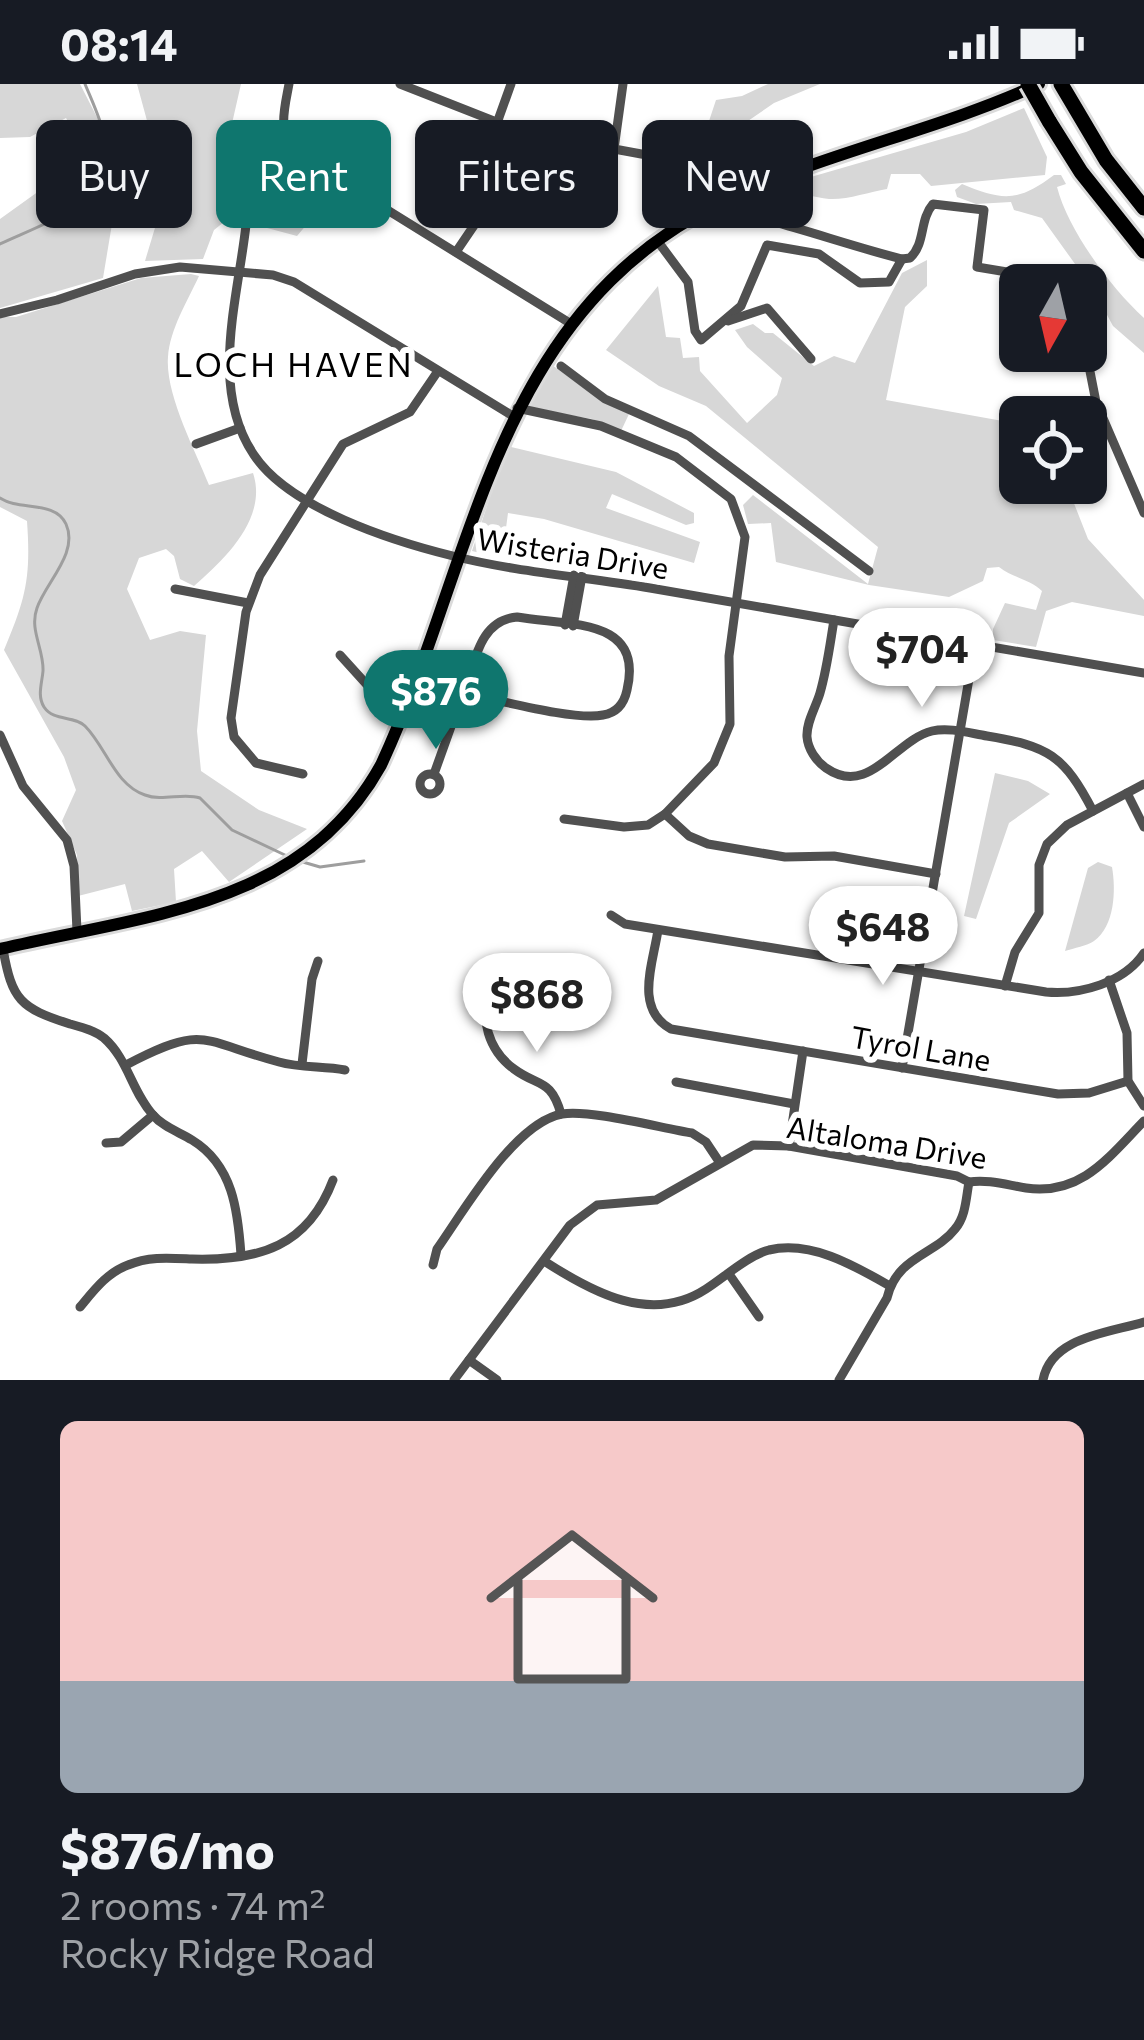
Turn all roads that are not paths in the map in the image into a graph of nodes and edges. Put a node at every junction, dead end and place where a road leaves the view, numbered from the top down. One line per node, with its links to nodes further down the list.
1 (289, 84): 19 (street)
2 (400, 84): 8 (street)
3 (512, 84): 9 (street)
4 (623, 84): 10 (street)
5 (1028, 84): 18 (highway, bridge)
6 (1039, 84): 11 (main road)
7 (1060, 84): 12 (highway)
8 (490, 120)
9 (498, 120)
10 (618, 120)
11 (813, 162)
12 (1144, 208)
13 (246, 228): 22 (street, Wisteria Drive)
14 (472, 228): 19 (street)
15 (680, 228): 17 (main road)
16 (795, 228): 20 (street)
17 (659, 242): 24 (street); 25 (main road)
18 (1144, 251)
19 (457, 252): 25 (street)
20 (902, 259): 21 (street); 24 (street)
21 (999, 270)
22 (241, 271): 23 (street); 28 (street); 31 (street, Wisteria Drive)
23 (0, 314)
24 (723, 323): 26 (street)
25 (573, 325): 30 (main road)
26 (811, 359)
27 (561, 367): 33 (street)
28 (438, 371): 30 (street); 35 (street)
29 (1089, 372): 36 (street)
30 (515, 412): 34 (street); 37 (main road)
31 (240, 428): 32 (street); 35 (street, Wisteria Drive)
32 (196, 444)
33 (746, 478): 34 (street); 38 (street)
34 (731, 500): 42 (street)
35 (304, 502): 37 (street, Wisteria Drive); 41 (street)
36 (1144, 512)
37 (458, 558): 39 (street, Wisteria Drive); 49 (main road)
38 (869, 571)
39 (578, 575): 42 (street, Wisteria Drive); 44 (street)
40 (175, 589): 41 (street)
41 (248, 603): 53 (street)
42 (736, 603): 43 (street, Wisteria Drive); 58 (street)
43 (834, 620): 45 (street, Wisteria Drive); 50 (street)
44 (569, 626): 48 (street); 48 (street)
45 (975, 644): 47 (street, Wisteria Drive); 50 (street)
46 (340, 655): 49 (street)
47 (1144, 673)
48 (464, 693): 54 (street)
49 (406, 704): 64 (main road)
50 (960, 731): 57 (street); 61 (street)
51 (0, 735): 52 (street)
52 (3, 754): 64 (street)
53 (303, 774)
54 (434, 774)
55 (1144, 784): 56 (street)
56 (1127, 793): 57 (street); 60 (street)
57 (1093, 811): 70 (street)
58 (665, 814): 59 (street); 61 (street)
59 (564, 819)
60 (1144, 826)
61 (936, 874): 68 (street)
62 (611, 915): 63 (street)
63 (658, 930): 68 (street); 74 (street, Tyrol Lane)
64 (77, 931): 65 (main road)
65 (1, 949): 72 (street)
66 (1144, 953): 69 (street)
67 (318, 961): 75 (street)
68 (918, 971): 70 (street); 77 (street)
69 (1109, 980): 70 (street); 80 (street)
70 (1005, 986)
71 (489, 989): 83 (street)
72 (15, 997): 73 (street); 76 (street)
73 (0, 1004)
74 (802, 1052): 77 (street, Tyrol Lane); 81 (street)
75 (302, 1064): 76 (street); 78 (street)
76 (126, 1065): 84 (street)
77 (902, 1068): 80 (street, Tyrol Lane)
78 (345, 1070)
79 (676, 1082): 81 (street)
80 (1128, 1082): 82 (street)
81 (794, 1104): 87 (street)
82 (1144, 1106)
83 (561, 1114): 88 (street); 93 (street)
84 (153, 1115): 86 (street); 91 (street)
85 (1144, 1121): 90 (street, Altaloma Drive)
86 (106, 1142)
87 (789, 1146): 88 (street, Altaloma Drive); 90 (street, Altaloma Drive)
88 (720, 1163): 92 (street, Altaloma Drive)
89 (333, 1180): 91 (street)
90 (969, 1182): 95 (street)
91 (241, 1255): 96 (street)
92 (544, 1261): 94 (street); 99 (street, Altaloma Drive)
93 (433, 1265)
94 (729, 1274): 95 (street); 97 (street)
95 (890, 1286): 102 (street)
96 (80, 1307)
97 (759, 1317)
98 (1144, 1322): 103 (street)
99 (469, 1360): 100 (street, Altaloma Drive); 101 (street)
100 (454, 1380)
101 (497, 1380)
102 (839, 1380)
103 (1043, 1380)

